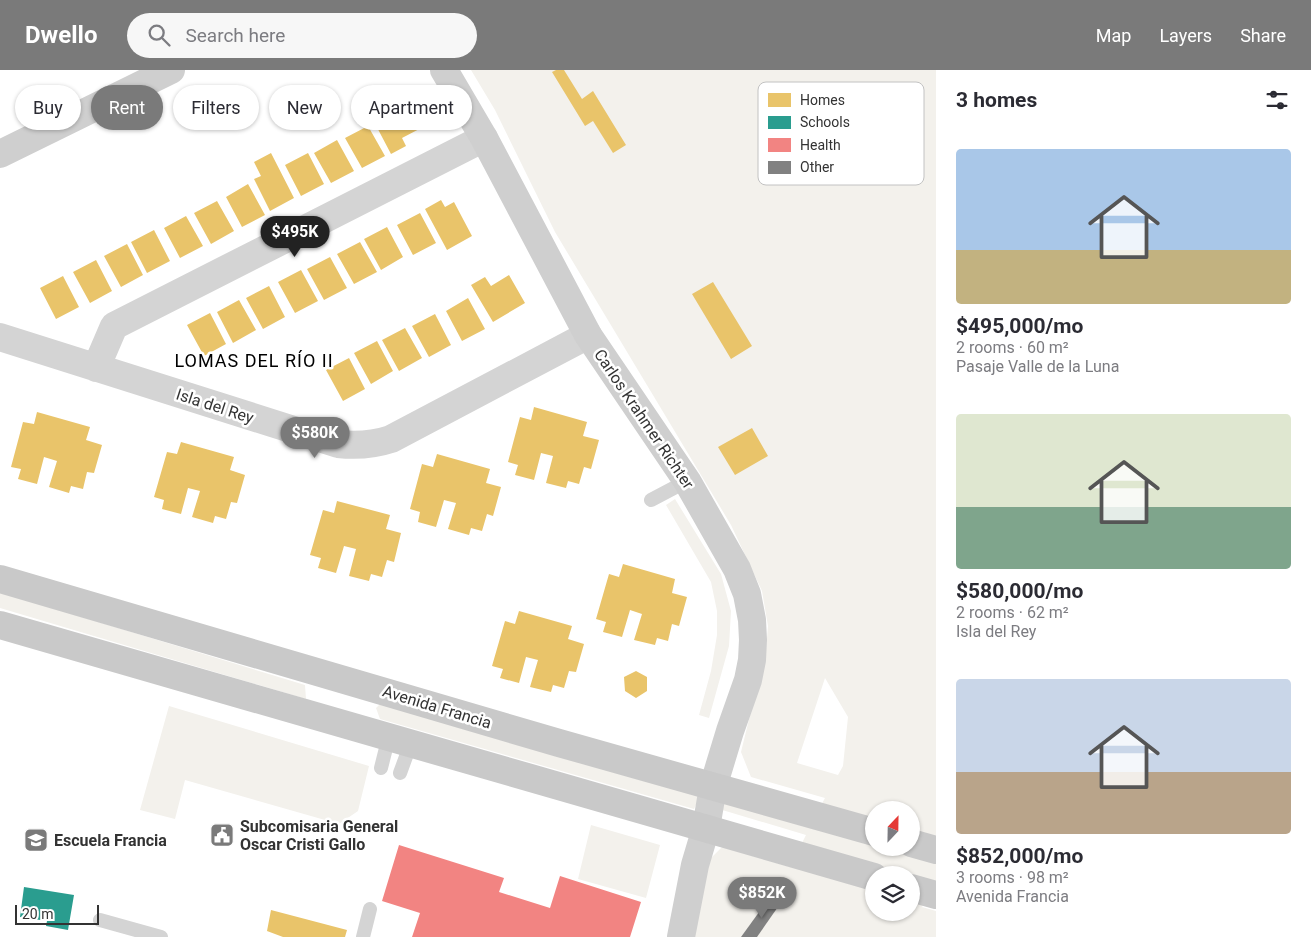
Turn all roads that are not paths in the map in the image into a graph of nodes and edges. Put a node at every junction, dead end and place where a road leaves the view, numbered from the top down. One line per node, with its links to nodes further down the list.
1 (172, 70): 4 (street)
2 (444, 70): 3 (street, Carlos Krahmer Richter)
3 (484, 138): 5 (street, Carlos Krahmer Richter); 7 (street)
4 (0, 154)
5 (588, 335): 7 (street, Isla del Rey); 8 (street, Carlos Krahmer Richter)
6 (0, 337): 7 (street, Isla del Rey)
7 (96, 368)
8 (687, 481): 9 (lane); 17 (street, Carlos Krahmer Richter)
9 (651, 500)
10 (0, 579): 12 (main road, Avenida Francia)
11 (0, 625): 13 (main road)
12 (348, 680): 13 (main road); 17 (main road, Avenida Francia)
13 (340, 722): 14 (main road)
14 (400, 740): 15 (lane); 16 (lane); 18 (main road)
15 (381, 768)
16 (400, 773)
17 (713, 787): 18 (street, Carlos Krahmer Richter); 19 (main road, Avenida Francia)
18 (706, 828): 22 (main road); 29 (street, Carlos Krahmer Richter)
19 (865, 829)
20 (920, 846): 21 (main road)
21 (936, 850)
22 (865, 874)
23 (920, 891): 24 (main road)
24 (936, 895)
25 (370, 909): 28 (lane)
26 (100, 920): 27 (lane)
27 (161, 937)
28 (363, 937)
29 (681, 937)

